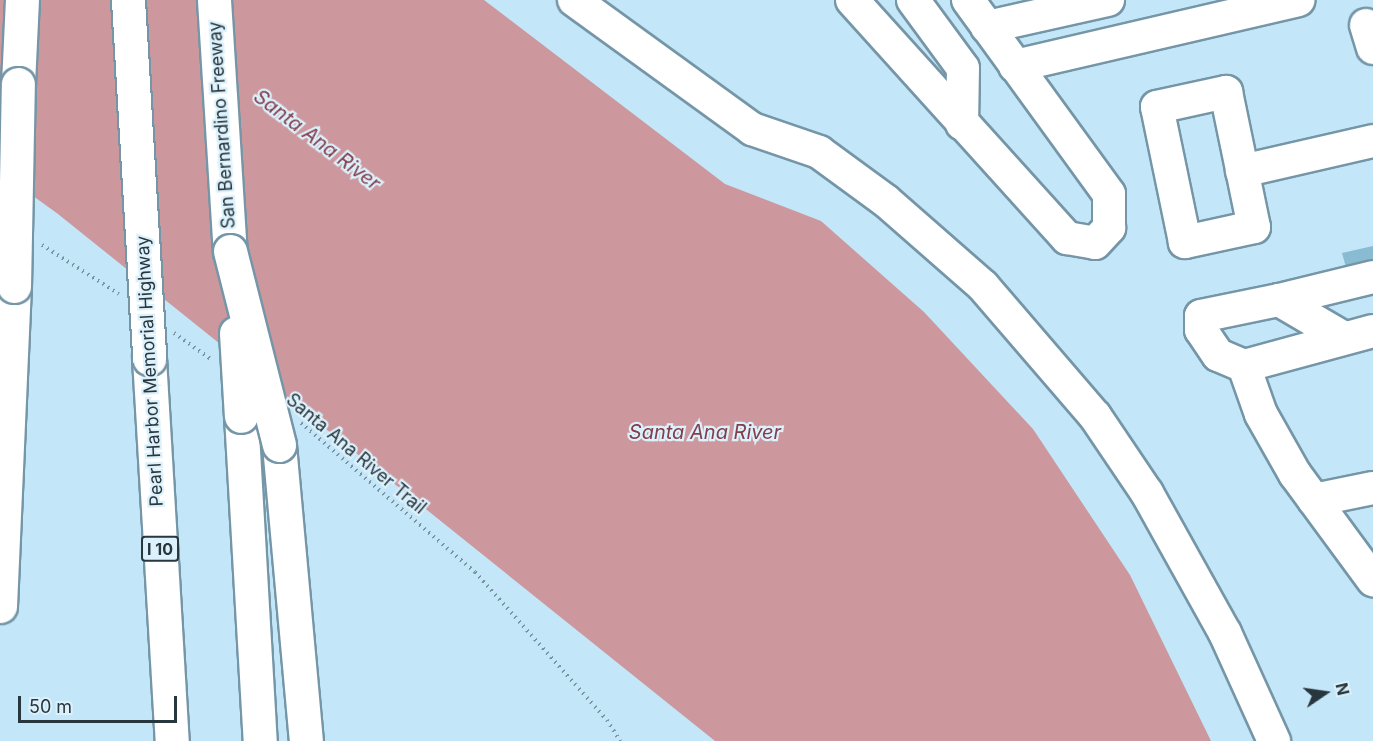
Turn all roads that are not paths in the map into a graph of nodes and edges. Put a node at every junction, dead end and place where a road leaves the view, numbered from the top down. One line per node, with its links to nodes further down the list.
1 (22, 0): 12 (highway)
2 (128, 0): 26 (highway, Pearl Harbor Memorial Highway / I 10, bridge)
3 (214, 0): 17 (highway, San Bernardino Freeway)
4 (574, 0): 29 (lane)
5 (852, 0): 13 (lane)
6 (913, 0): 13 (lane)
7 (968, 0): 10 (lane)
8 (1108, 0): 10 (lane)
9 (1298, 0): 11 (lane)
10 (987, 27): 11 (lane)
11 (1015, 66): 13 (lane)
12 (18, 84): 16 (highway, bridge); 25 (highway, bridge)
13 (962, 124)
14 (1373, 141): 15 (lane)
15 (1242, 171): 15 (lane)
16 (0, 177)
17 (230, 251): 27 (highway, bridge); 28 (highway, bridge)
18 (1373, 277): 19 (lane)
19 (1279, 300): 20 (lane); 21 (lane)
20 (1359, 335): 21 (lane)
21 (1244, 366): 23 (lane)
22 (1373, 488): 23 (lane)
23 (1314, 500): 24 (lane)
24 (1373, 580)
25 (0, 606)
26 (172, 741)
27 (260, 741)
28 (306, 741)
29 (1274, 741)

